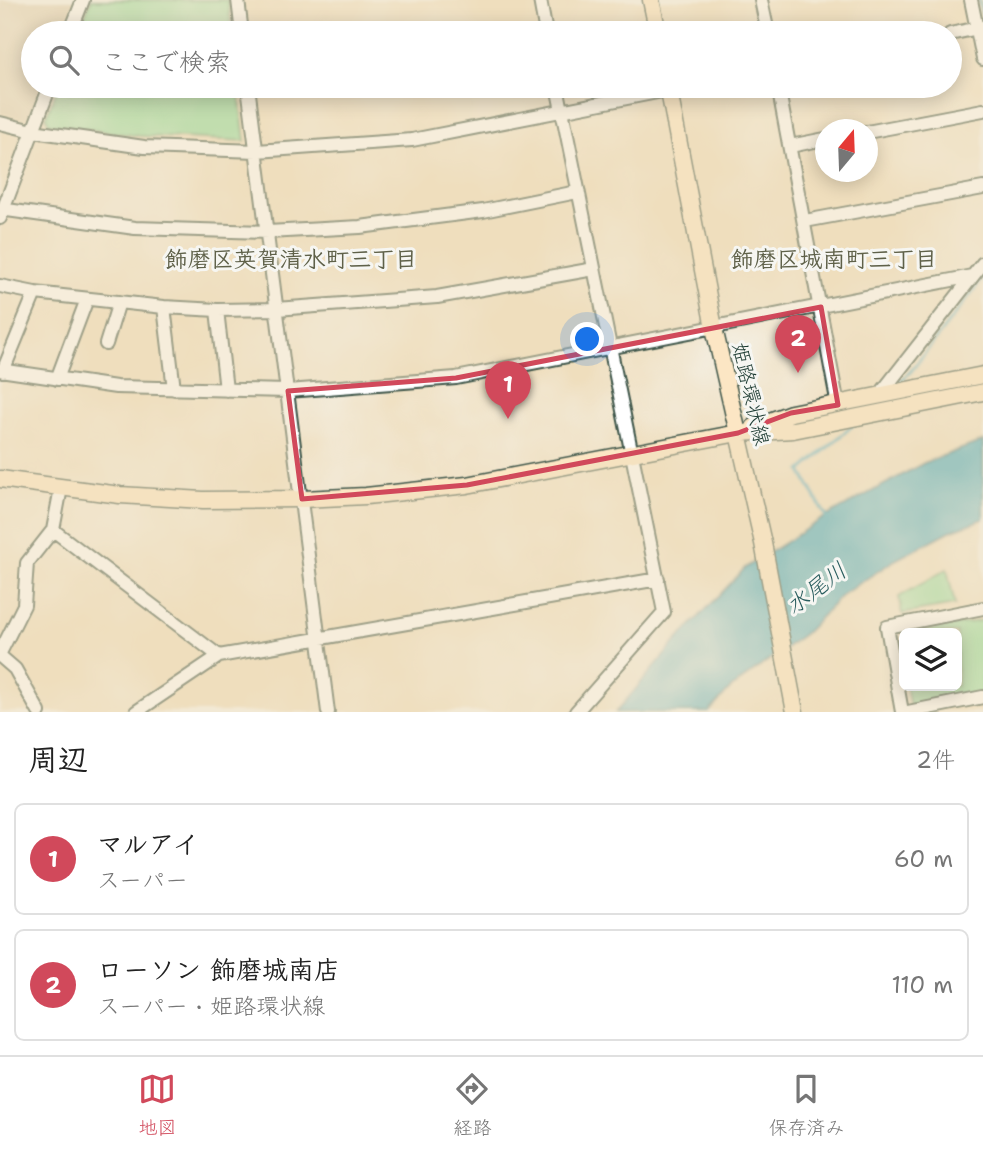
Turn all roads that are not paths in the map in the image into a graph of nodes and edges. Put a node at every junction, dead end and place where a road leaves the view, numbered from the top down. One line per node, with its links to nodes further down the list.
1 (83, 0): 7 (street)
2 (238, 0): 8 (street)
3 (540, 0): 9 (street)
4 (652, 0): 10 (street)
5 (761, 0): 11 (street)
6 (971, 0): 12 (street)
7 (75, 21)
8 (241, 21)
9 (544, 21)
10 (656, 21)
11 (765, 21)
12 (980, 28): 13 (street); 14 (street)
13 (962, 32)
14 (983, 59)
15 (45, 98): 25 (street)
16 (250, 98): 28 (street)
17 (560, 98): 21 (street)
18 (620, 98): 21 (street)
19 (671, 98): 45 (street, 姫路環状線)
20 (780, 98): 27 (street)
21 (562, 110): 28 (street); 30 (street)
22 (983, 110): 24 (street)
23 (0, 123): 25 (street)
24 (878, 130)
25 (33, 131): 28 (street); 31 (street)
26 (815, 141): 27 (street)
27 (790, 146): 32 (street)
28 (257, 151): 33 (street)
29 (983, 188): 32 (street)
30 (578, 192): 33 (street); 35 (street)
31 (1, 212): 33 (street)
32 (805, 221): 41 (street)
33 (268, 232): 43 (street)
34 (983, 263): 36 (street)
35 (594, 269): 43 (street); 47 (street)
36 (972, 276): 41 (street); 55 (street)
37 (0, 286): 38 (street)
38 (35, 293): 39 (street); 48 (street)
39 (87, 299): 40 (street); 50 (street)
40 (119, 302): 42 (street); 46 (street)
41 (821, 306): 45 (street); 56 (street)
42 (164, 307): 44 (street); 51 (street)
43 (276, 309): 44 (street); 53 (street)
44 (217, 310): 52 (street)
45 (714, 328): 47 (street); 57 (street, 姫路環状線)
46 (106, 344)
47 (610, 348): 53 (street); 58 (street)
48 (2, 370): 50 (street)
49 (983, 375): 55 (street)
50 (57, 379): 51 (street)
51 (174, 389): 52 (street)
52 (226, 390): 53 (street)
53 (288, 391): 61 (street)
54 (983, 392): 57 (street)
55 (878, 397): 56 (street)
56 (838, 405): 57 (street)
57 (738, 433): 58 (street); 73 (street, 姫路環状線)
58 (633, 454): 61 (street); 63 (street)
59 (0, 480): 60 (street)
60 (61, 488): 61 (street); 62 (street)
61 (302, 499): 65 (street)
62 (53, 530): 66 (street); 67 (street)
63 (658, 579): 65 (street); 72 (street)
64 (983, 608): 74 (street)
65 (318, 639): 67 (street); 71 (street)
66 (0, 655): 69 (street)
67 (219, 656): 70 (street)
68 (983, 697): 75 (street)
69 (39, 712)
70 (136, 712)
71 (328, 712)
72 (576, 712)
73 (795, 712)
74 (902, 712)
75 (908, 712)

